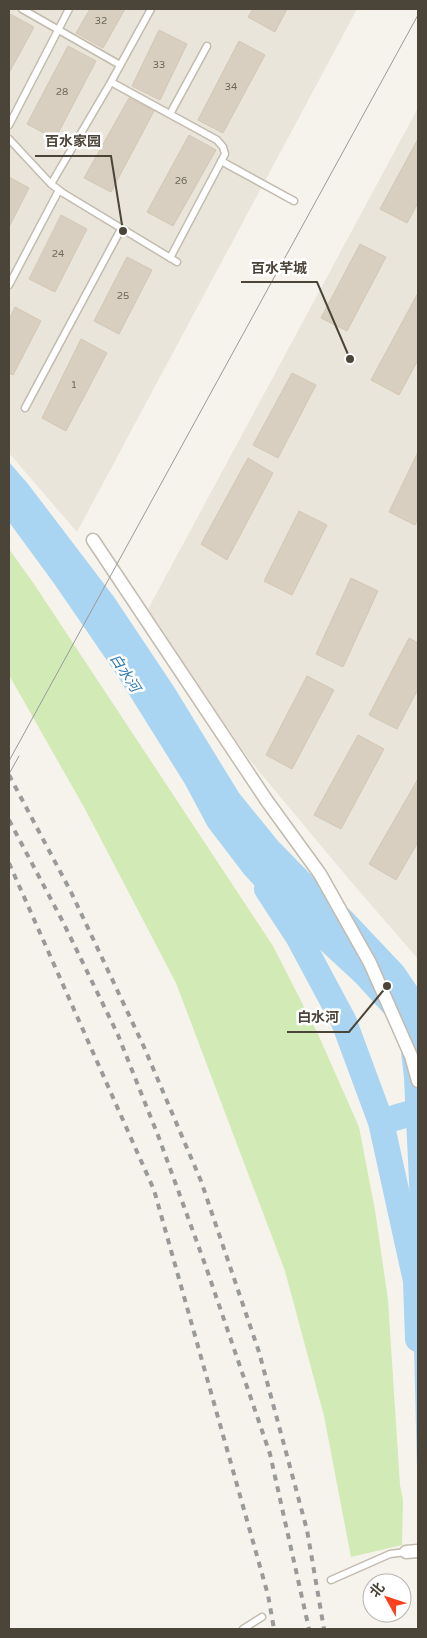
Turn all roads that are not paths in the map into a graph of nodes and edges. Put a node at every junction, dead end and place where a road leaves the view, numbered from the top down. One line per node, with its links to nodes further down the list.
1 (22, 9): 4 (lane)
2 (69, 9): 4 (lane)
3 (150, 9): 6 (lane)
4 (58, 30): 6 (lane); 9 (lane)
5 (207, 46): 8 (lane)
6 (120, 65): 7 (lane)
7 (111, 82): 8 (lane); 12 (lane)
8 (170, 114): 11 (lane)
9 (9, 125)
10 (9, 139): 12 (lane)
11 (222, 161): 14 (lane); 16 (lane)
12 (51, 184): 13 (lane)
13 (59, 190): 15 (lane); 18 (lane)
14 (294, 201)
15 (121, 229): 16 (lane); 19 (lane)
16 (170, 258): 17 (lane)
17 (177, 262)
18 (9, 285)
19 (25, 408)
20 (93, 540): 21 (street)
21 (418, 1081)
22 (412, 1551): 23 (lane)
23 (330, 1580)
24 (262, 1617): 25 (lane)
25 (243, 1629)

